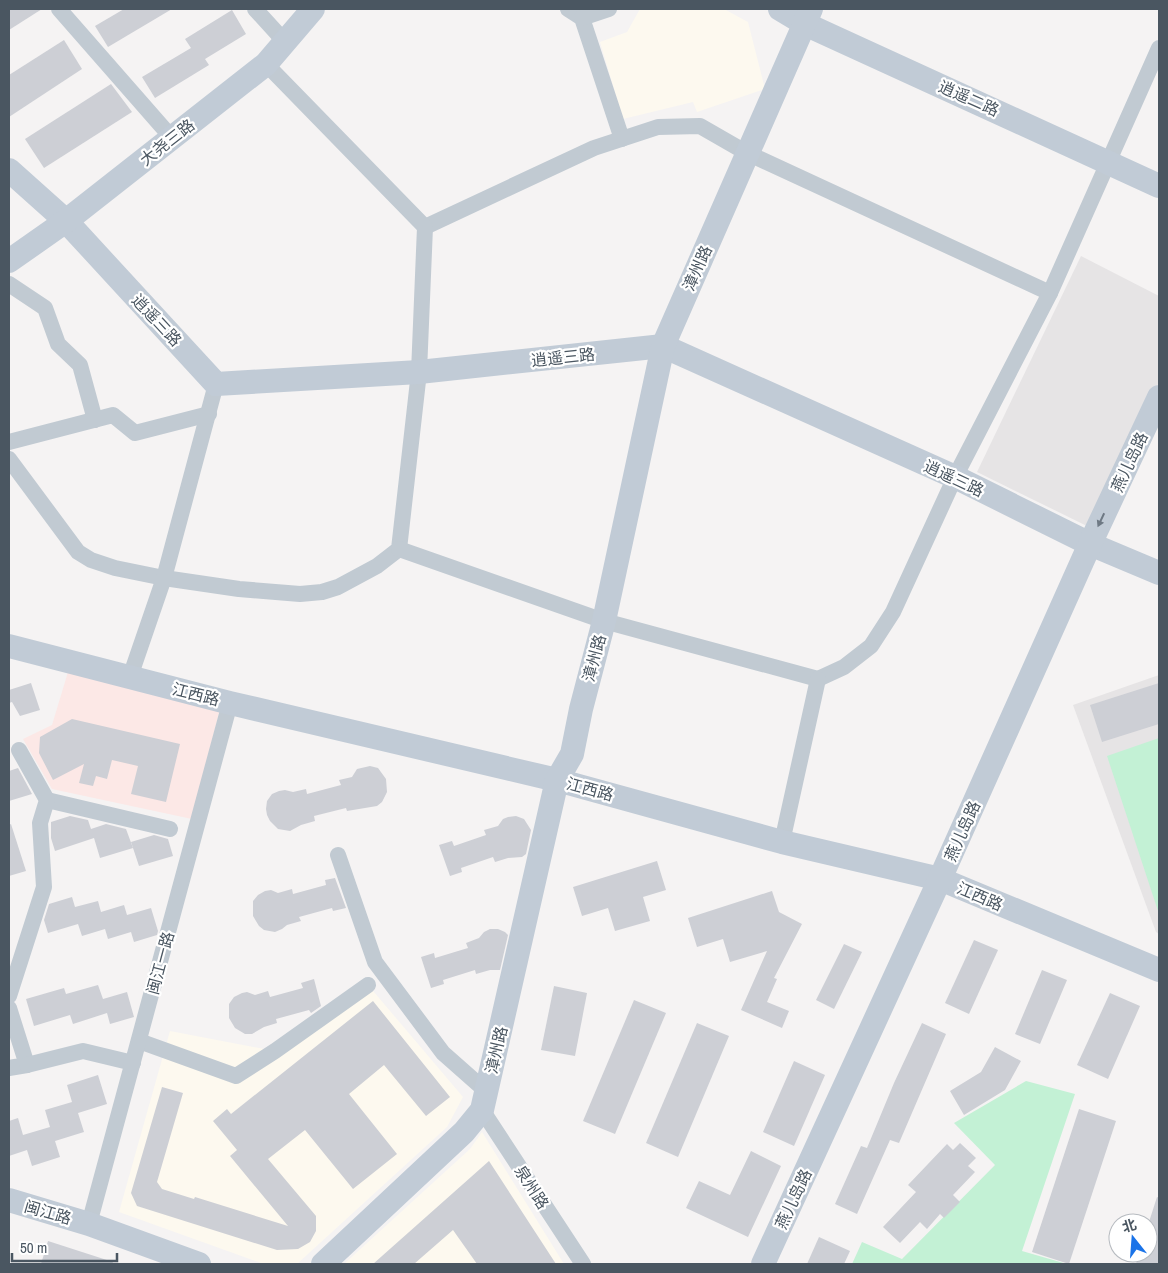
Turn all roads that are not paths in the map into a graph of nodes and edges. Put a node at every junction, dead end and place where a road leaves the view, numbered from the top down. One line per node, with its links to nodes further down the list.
1 (59, 9): 12 (street)
2 (254, 9): 9 (street)
3 (313, 9): 9 (street, 大尧三路)
4 (568, 9): 8 (street)
5 (609, 9): 8 (street)
6 (780, 9): 7 (street, 逍遥二路)
7 (808, 16): 14 (street, 漳州路); 15 (street, 逍遥二路)
8 (582, 18): 13 (street)
9 (286, 43): 11 (street, 大尧三路)
10 (1159, 48): 15 (street)
11 (266, 64): 12 (street, 大尧三路); 19 (street)
12 (172, 138): 18 (street, 大尧三路)
13 (622, 139): 14 (street); 19 (street)
14 (747, 153): 22 (street); 23 (street, 漳州路)
15 (1108, 161): 17 (street, 逍遥二路); 22 (street)
16 (9, 170): 18 (street, 逍遥三路)
17 (1159, 186)
18 (66, 221): 20 (street, 大尧三路); 25 (street, 逍遥三路)
19 (425, 227): 24 (street)
20 (9, 261)
21 (9, 284): 28 (street)
22 (1050, 293): 32 (street)
23 (663, 346): 24 (street, 逍遥三路); 32 (street, 逍遥三路); 37 (street, 漳州路)
24 (419, 372): 25 (street, 逍遥三路); 34 (street)
25 (216, 384): 27 (street)
26 (1159, 397): 33 (street, 燕儿岛路, one-way to 33)
27 (209, 414): 28 (street); 36 (street)
28 (95, 420): 30 (street)
29 (1159, 432): 33 (street, 燕儿岛路)
30 (9, 442)
31 (9, 459): 36 (street)
32 (955, 477): 33 (street, 逍遥三路); 40 (street)
33 (1098, 547): 35 (street, 逍遥三路); 48 (street, 燕儿岛路)
34 (399, 549): 36 (street); 37 (street)
35 (1159, 573)
36 (164, 578): 39 (street)
37 (604, 621): 40 (street); 43 (street, 漳州路)
38 (9, 646): 39 (street, 江西路)
39 (130, 677): 41 (street, 江西路)
40 (818, 679): 46 (street)
41 (230, 703): 43 (street, 江西路); 53 (street, 闽江一路)
42 (19, 750): 44 (street)
43 (557, 780): 46 (street, 江西路); 57 (street, 漳州路)
44 (47, 800): 45 (street); 51 (street)
45 (170, 829)
46 (782, 842): 48 (street, 江西路)
47 (338, 855): 57 (street, 泉州路)
48 (946, 882): 49 (street, 江西路); 63 (street, 燕儿岛路); 64 (street, 燕儿岛路)
49 (1159, 970)
50 (368, 985): 53 (street)
51 (9, 996)
52 (9, 1008): 55 (street)
53 (139, 1041): 54 (street, 闽江一路)
54 (133, 1063): 55 (street); 59 (street, 闽江一路)
55 (27, 1065): 56 (street)
56 (9, 1068)
57 (484, 1100): 61 (street, 漳州路); 62 (street, 泉州路)
58 (9, 1200): 59 (street, 闽江路)
59 (89, 1224): 60 (street, 闽江路)
60 (199, 1264)
61 (323, 1264)
62 (583, 1264)
63 (763, 1264)
64 (779, 1264)

